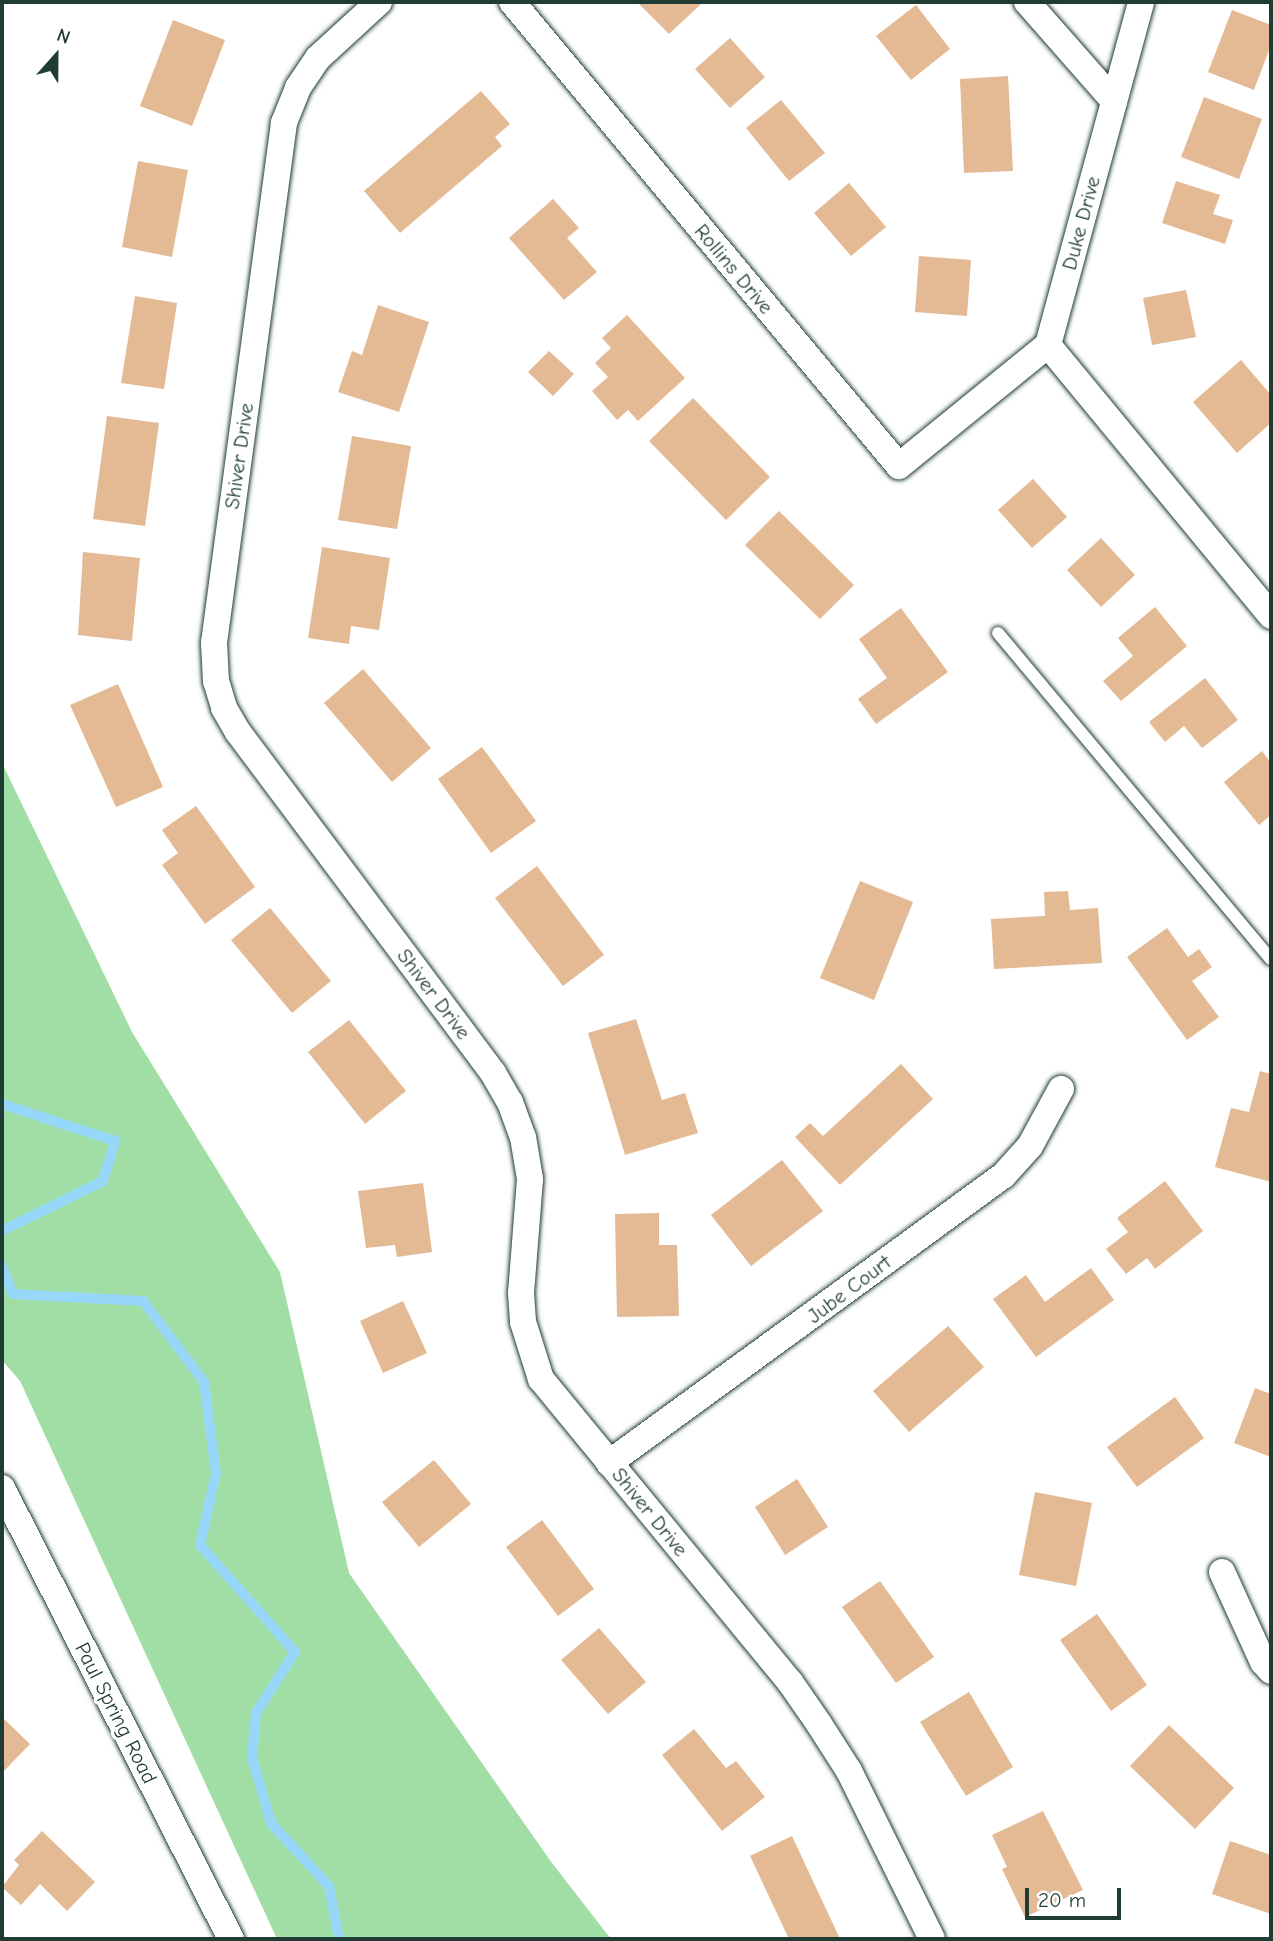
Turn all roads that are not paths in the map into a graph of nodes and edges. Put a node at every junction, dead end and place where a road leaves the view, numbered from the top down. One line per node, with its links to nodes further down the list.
1 (379, 2): 11 (street, Shiver Drive)
2 (512, 2): 6 (street, Rollins Drive)
3 (1027, 2): 5 (street)
4 (1141, 2): 5 (street, Duke Drive)
5 (1114, 101): 6 (street, Duke Drive)
6 (1048, 345): 7 (street)
7 (1271, 616)
8 (998, 633): 9 (lane)
9 (1271, 959)
10 (1061, 1089): 11 (street, Jube Court)
11 (609, 1463): 16 (street, Shiver Drive)
12 (2, 1488): 15 (street, Paul Spring Road)
13 (1222, 1572): 14 (street)
14 (1271, 1671)
15 (231, 1939)
16 (932, 1939)

